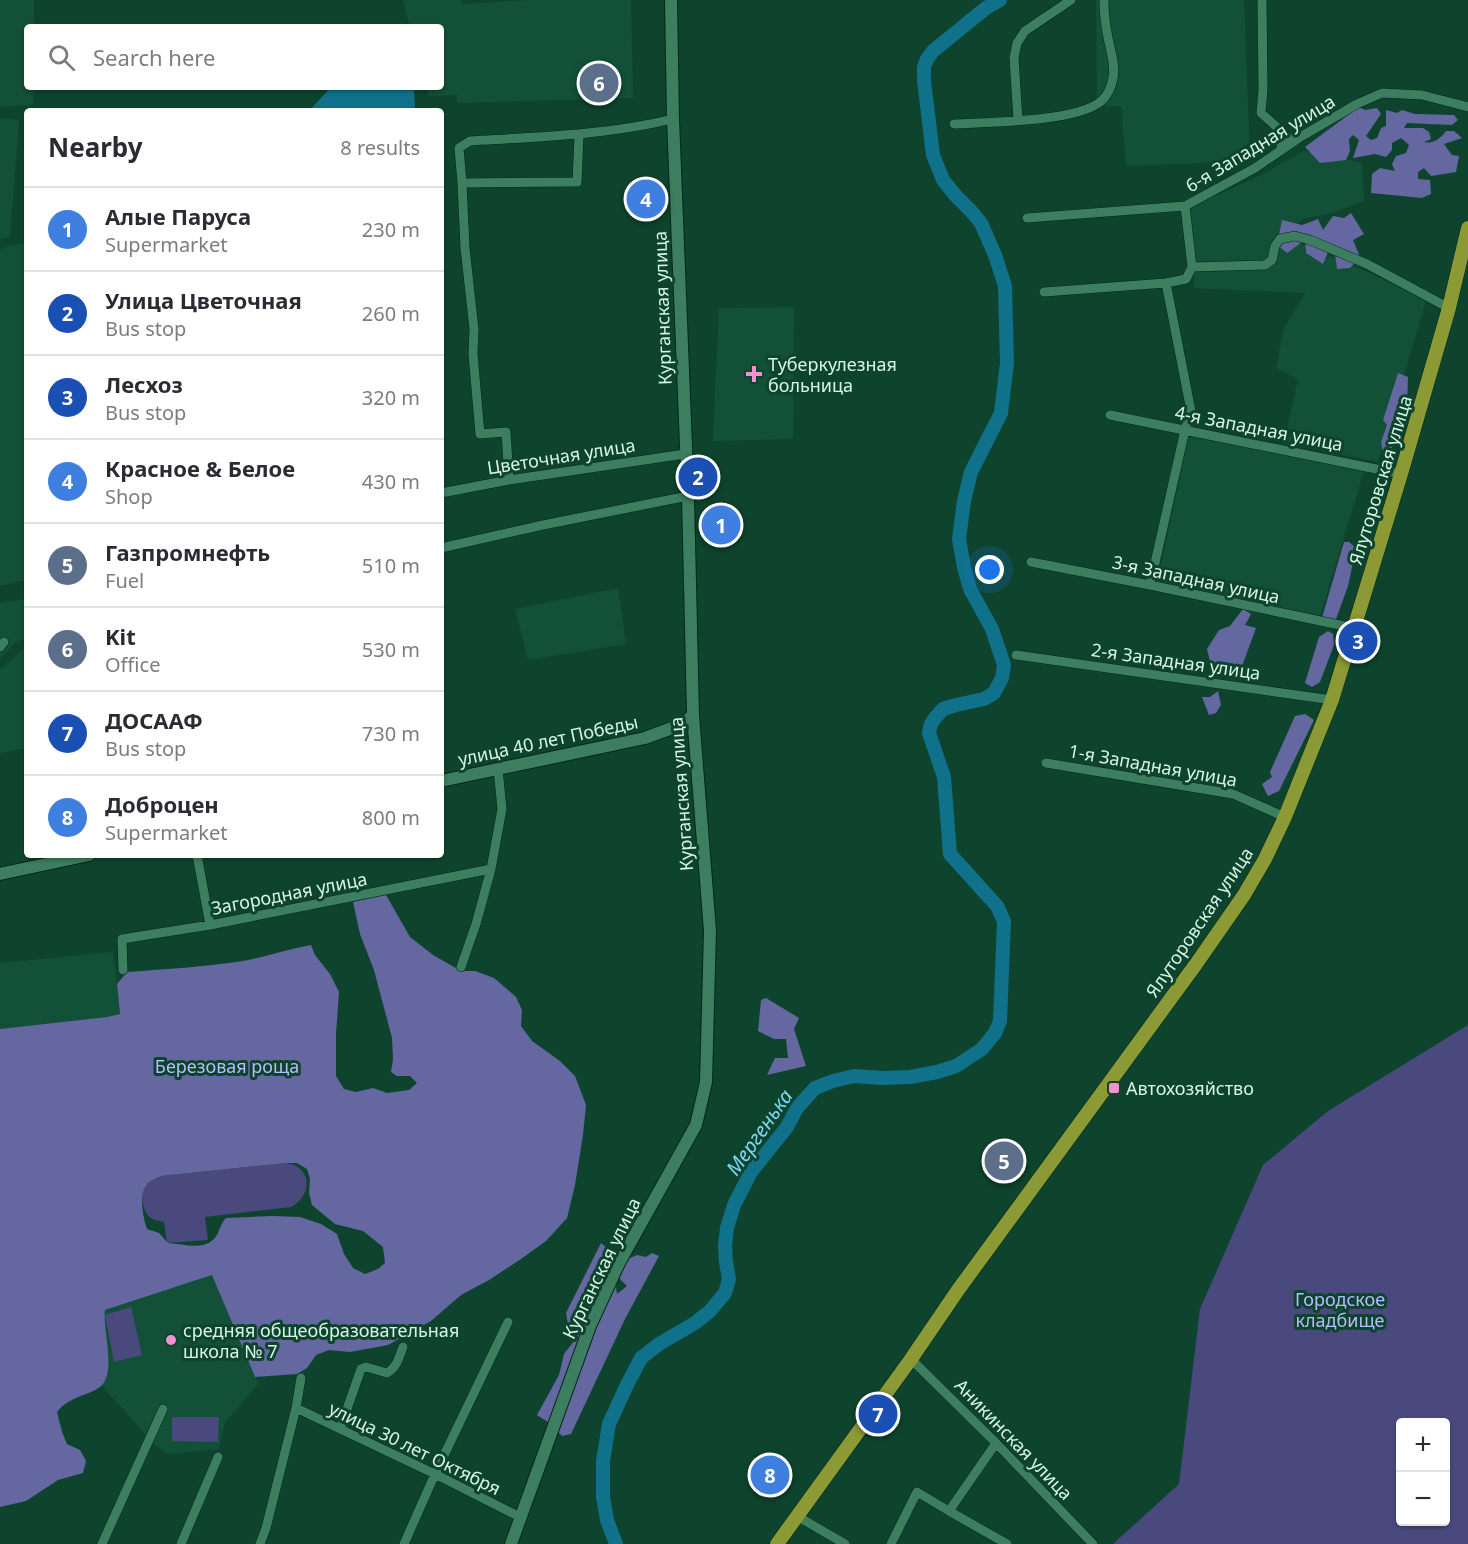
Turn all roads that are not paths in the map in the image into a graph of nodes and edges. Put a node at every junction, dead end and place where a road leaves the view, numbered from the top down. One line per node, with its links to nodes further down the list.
1 (671, 0): 6 (main road, Курганская улица)
2 (1071, 0): 7 (street)
3 (1104, 0): 7 (street)
4 (1262, 0): 10 (street)
5 (1468, 107): 10 (street, 6-я Западная улица)
6 (673, 119): 9 (street); 21 (main road, Курганская улица)
7 (1018, 120): 8 (street)
8 (954, 124)
9 (579, 135): 11 (street); 11 (street)
10 (1255, 168): 12 (street, 6-я Западная улица)
11 (462, 183): 23 (street)
12 (1185, 206): 13 (street, 6-я Западная улица); 15 (street)
13 (1027, 218)
14 (1468, 228): 18 (main road, Ялуторовская улица)
15 (1192, 267): 16 (street); 18 (street)
16 (1166, 283): 17 (street); 20 (street)
17 (1044, 292)
18 (1449, 308): 22 (main road, Ялуторовская улица)
19 (1110, 415): 20 (street, 4-я Западная улица)
20 (1185, 430): 22 (street, 4-я Западная улица); 28 (street)
21 (685, 454): 23 (street, Цветочная улица); 25 (main road, Курганская улица)
22 (1401, 474): 29 (main road, Ялуторовская улица)
23 (509, 480): 24 (street, Цветочная улица)
24 (444, 492)
25 (688, 496): 26 (street); 32 (main road, Курганская улица)
26 (444, 547)
27 (1031, 562): 28 (street, 3-я Западная улица)
28 (1150, 585): 29 (street, 3-я Западная улица)
29 (1354, 628): 31 (main road, Ялуторовская улица)
30 (1016, 655): 31 (street, 2-я Западная улица)
31 (1332, 700): 36 (main road, Ялуторовская улица)
32 (693, 715): 34 (main road, улица 40 лет Победы); 56 (main road, Курганская улица)
33 (1046, 763): 36 (street, 1-я Западная улица)
34 (498, 769): 35 (main road, улица 40 лет Победы); 39 (street)
35 (444, 780)
36 (1286, 817): 46 (main road, Ялуторовская улица)
37 (75, 858): 40 (main road)
38 (197, 858): 41 (street)
39 (491, 869): 41 (street, Загородная улица); 42 (street)
40 (0, 874)
41 (210, 925): 43 (street, Загородная улица)
42 (461, 967)
43 (123, 970)
44 (508, 1322): 53 (street)
45 (403, 1347): 50 (street)
46 (911, 1359): 51 (street, Аникинская улица); 55 (main road, Ялуторовская улица)
47 (301, 1378): 48 (street)
48 (296, 1408): 50 (street, улица 30 лет Октября); 59 (street)
49 (163, 1409): 57 (street)
50 (340, 1429): 53 (street, улица 30 лет Октября)
51 (996, 1443): 54 (street); 66 (street, Аникинская улица)
52 (218, 1457): 58 (street)
53 (435, 1474): 56 (street, улица 30 лет Октября); 60 (street)
54 (949, 1511): 64 (street); 65 (street)
55 (797, 1516): 62 (main road, Ялуторовская улица); 63 (street)
56 (520, 1517): 61 (main road, Курганская улица)
57 (102, 1544)
58 (181, 1544)
59 (260, 1544)
60 (404, 1544)
61 (511, 1544)
62 (777, 1544)
63 (845, 1544)
64 (891, 1544)
65 (1007, 1544)
66 (1093, 1544)

